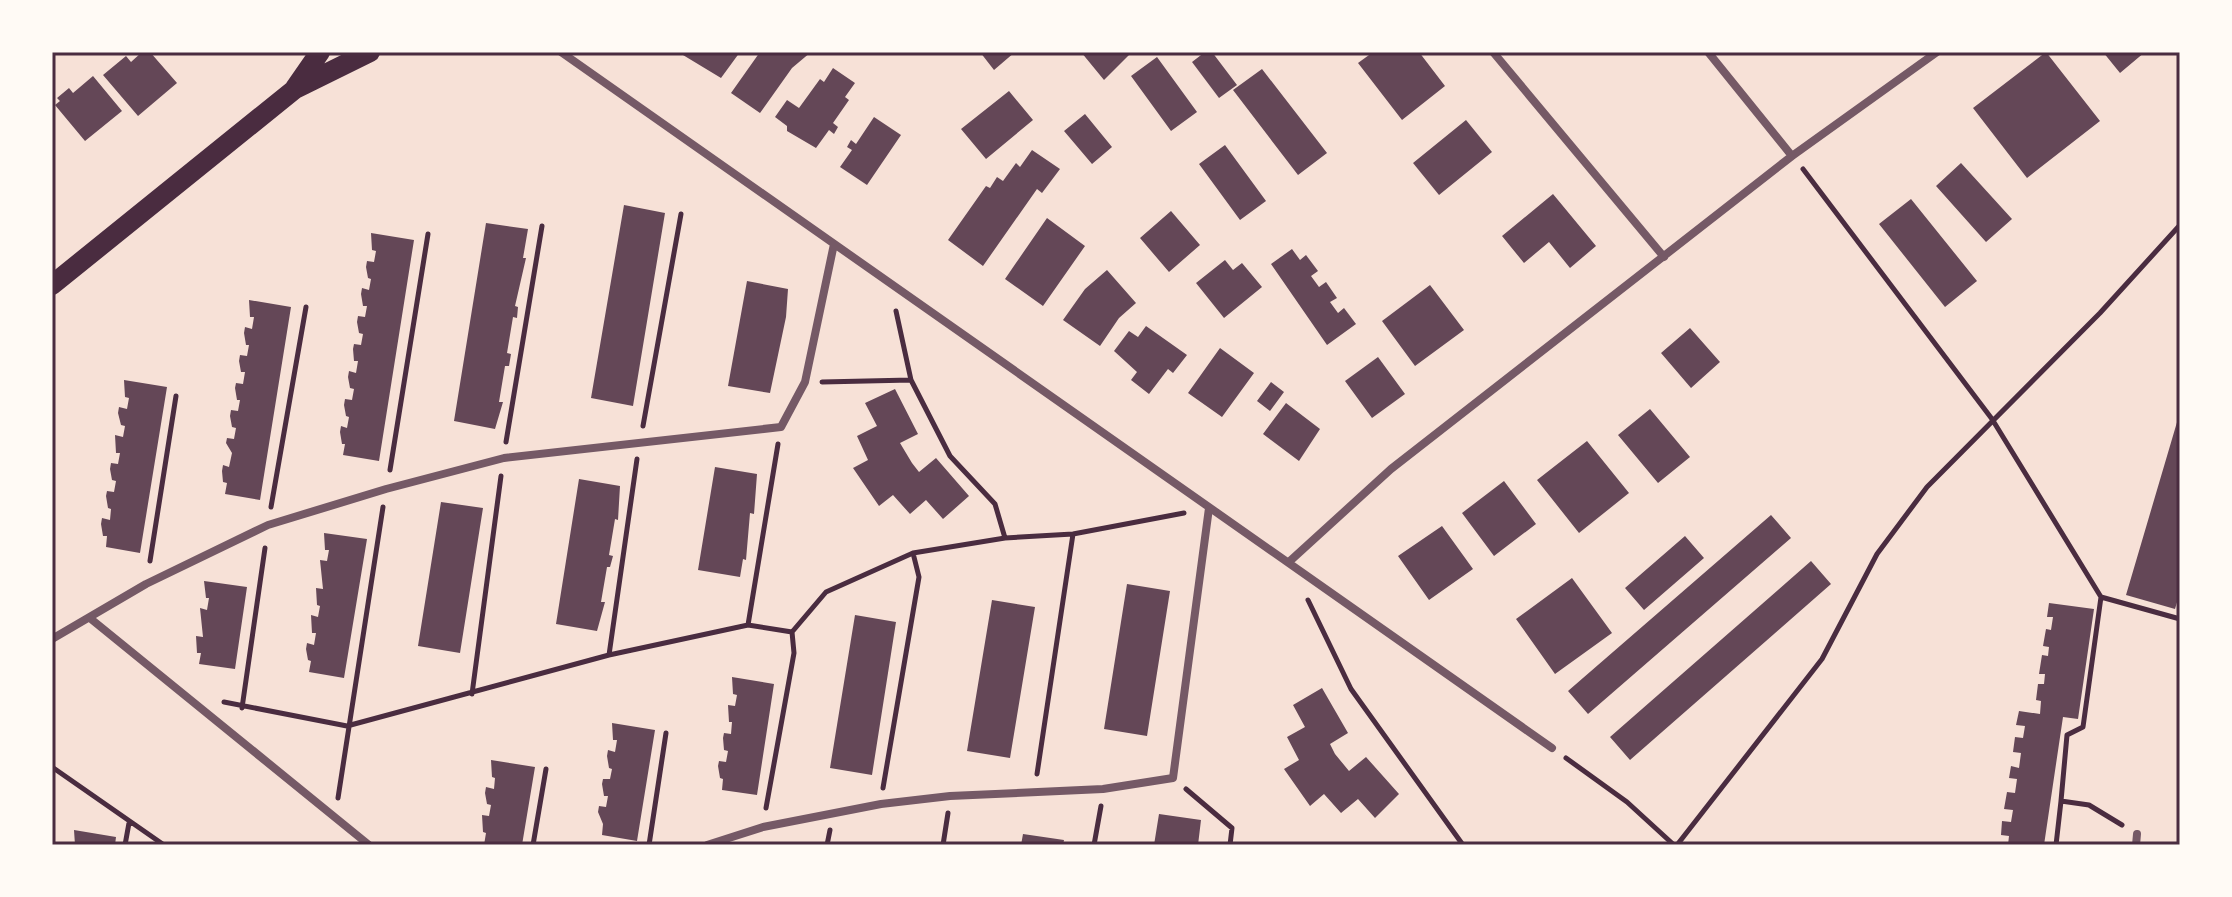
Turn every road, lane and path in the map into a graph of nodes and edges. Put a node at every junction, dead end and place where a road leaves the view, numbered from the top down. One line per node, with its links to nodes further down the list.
1 (320, 52): 7 (main road)
2 (370, 52): 7 (main road)
3 (561, 52): 11 (street)
4 (1493, 52): 12 (street)
5 (1708, 52): 8 (street)
6 (1937, 52): 8 (street)
7 (295, 89): 13 (main road)
8 (1792, 156): 12 (street); 18 (path)
9 (2180, 225): 18 (path)
10 (428, 234): 20 (path)
11 (834, 244): 14 (street); 16 (street)
12 (1664, 257): 25 (street)
13 (52, 285)
14 (891, 286): 15 (path); 21 (street)
15 (911, 380): 16 (path); 23 (path)
16 (805, 382): 19 (street)
17 (176, 396): 26 (path)
18 (1992, 419): 27 (path); 59 (path)
19 (781, 427): 20 (street); 30 (path)
20 (386, 489): 26 (street); 34 (path)
21 (1209, 508): 22 (path); 25 (street); 39 (street)
22 (1073, 534): 23 (path); 41 (path)
23 (1005, 538): 24 (path)
24 (913, 553): 31 (path); 44 (path)
25 (1290, 561): 36 (street); 58 (path)
26 (146, 584): 28 (street)
27 (2101, 597): 29 (path); 43 (path)
28 (91, 619): 32 (street); 45 (street)
29 (2180, 619)
30 (748, 625): 31 (path); 34 (path)
31 (792, 632): 47 (path)
32 (52, 639)
33 (216, 700): 34 (path)
34 (347, 726): 45 (path)
35 (666, 733): 53 (path)
36 (1552, 748): 59 (path)
37 (52, 767): 46 (path)
38 (546, 769): 52 (path)
39 (1173, 778): 40 (street); 57 (path)
40 (1103, 789): 41 (street); 56 (path)
41 (1034, 792): 42 (street)
42 (950, 796): 44 (street); 55 (path)
43 (2061, 801): 48 (path); 60 (path)
44 (881, 804): 47 (street)
45 (335, 818): 51 (street)
46 (129, 823): 49 (path); 50 (path)
47 (763, 827): 54 (street)
48 (2137, 834): 61 (street)
49 (125, 845)
50 (164, 845)
51 (369, 845)
52 (533, 845)
53 (649, 845)
54 (707, 845)
55 (943, 845)
56 (1094, 845)
57 (1230, 845)
58 (1463, 845)
59 (1676, 845)
60 (2056, 845)
61 (2136, 845)

